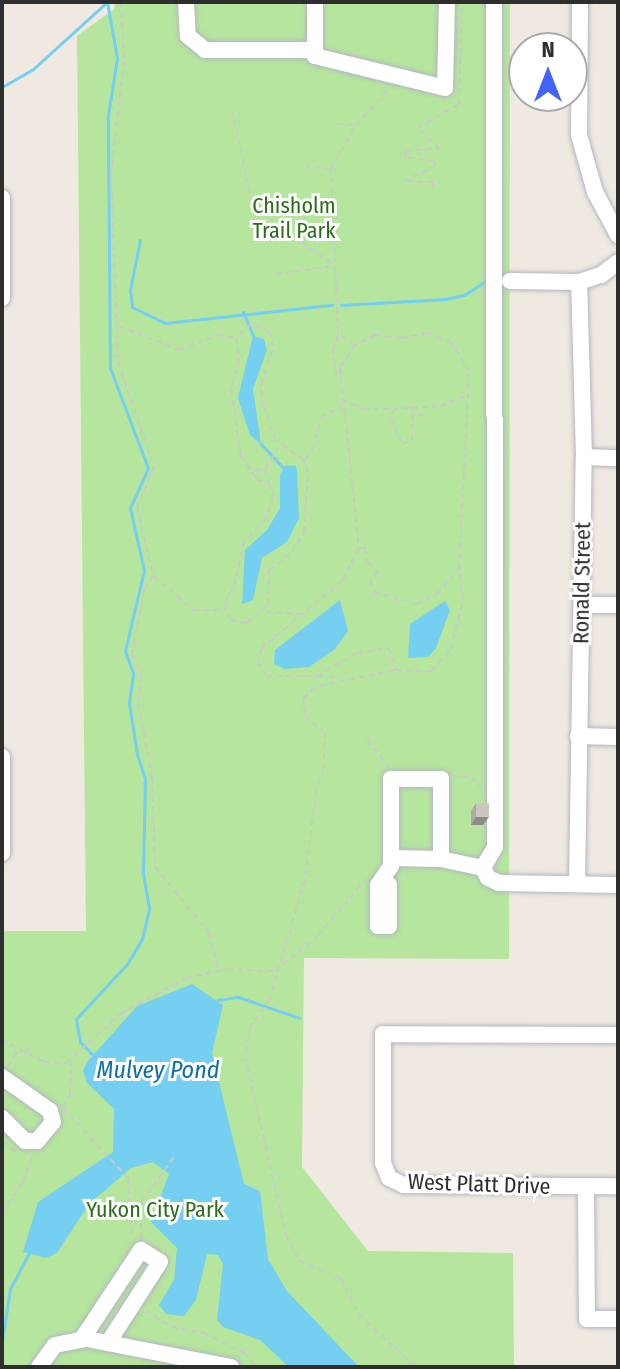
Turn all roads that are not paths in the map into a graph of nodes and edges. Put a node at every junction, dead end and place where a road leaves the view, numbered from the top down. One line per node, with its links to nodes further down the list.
1 (186, 2): 6 (street)
2 (315, 2): 6 (street)
3 (447, 2): 6 (street)
4 (494, 2): 22 (street)
5 (580, 2): 8 (street)
6 (315, 50)
7 (2, 198): 12 (street)
8 (618, 235)
9 (618, 262): 11 (street)
10 (510, 281): 11 (street)
11 (579, 282): 13 (street, Ronald Street)
12 (2, 298)
13 (584, 457): 14 (street); 15 (street, Ronald Street)
14 (618, 458)
15 (582, 605): 16 (street); 17 (street, Ronald Street)
16 (618, 605)
17 (578, 736): 18 (street); 23 (street, Ronald Street)
18 (618, 737)
19 (2, 757): 20 (street)
20 (2, 853)
21 (441, 859): 21 (street); 22 (street)
22 (483, 868): 23 (street)
23 (577, 884): 24 (street)
24 (618, 885)
25 (618, 1035): 28 (street, West Platt Drive)
26 (5, 1074): 27 (street)
27 (2, 1118)
28 (586, 1186): 29 (street, West Platt Drive); 30 (street)
29 (618, 1186)
30 (618, 1319)
31 (82, 1339): 32 (street); 32 (street); 33 (street)
32 (108, 1343): 34 (street)
33 (39, 1367)
34 (228, 1367)

